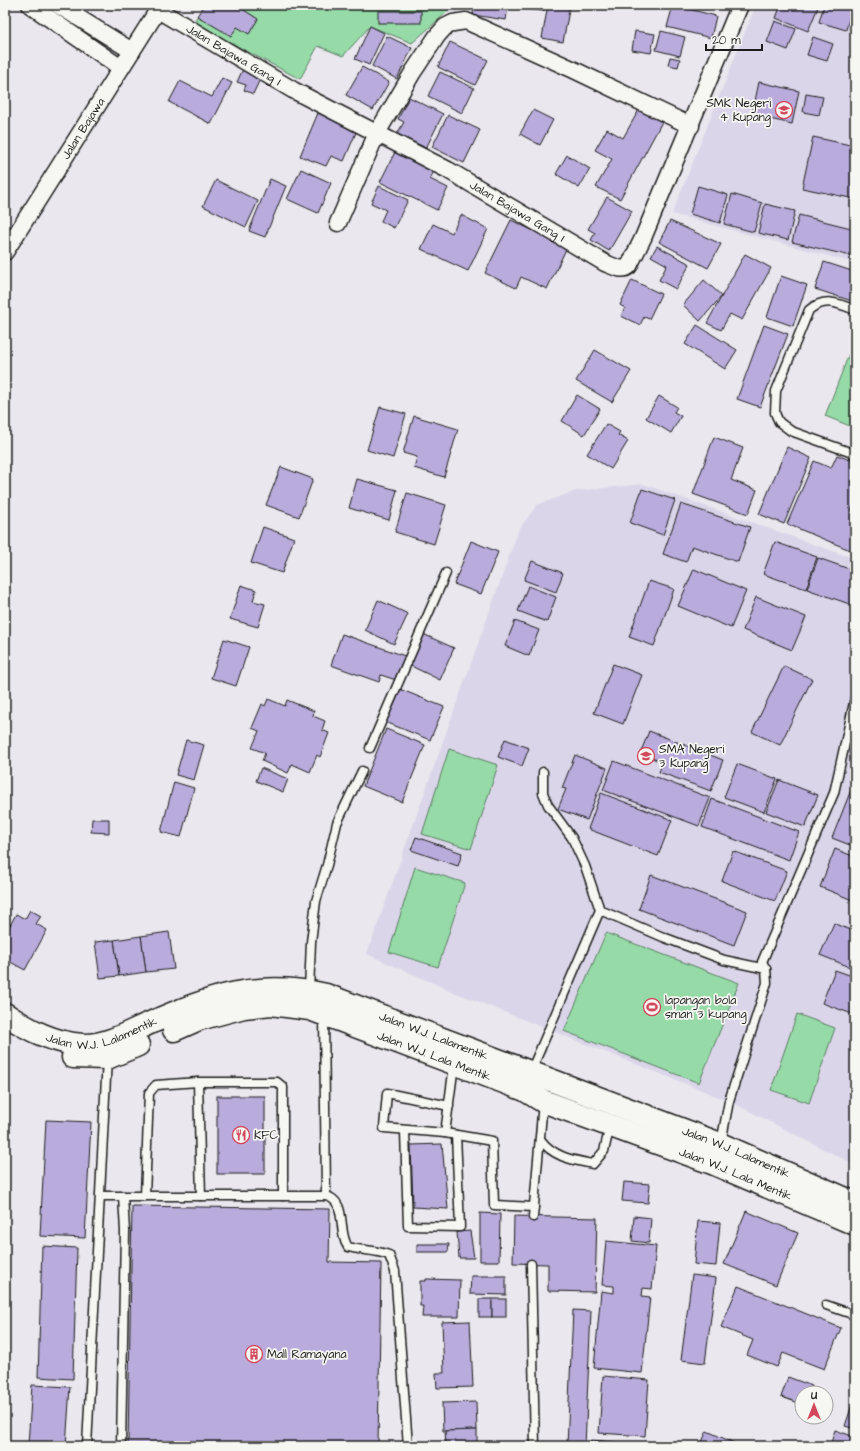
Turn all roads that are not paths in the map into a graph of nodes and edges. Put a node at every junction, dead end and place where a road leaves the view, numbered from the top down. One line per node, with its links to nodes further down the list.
1 (30, 5): 6 (street)
2 (58, 5): 5 (street)
3 (740, 5): 7 (street, Jalan Bajawa Gang I)
4 (160, 7): 5 (street, Jalan Bajawa); 8 (street, Jalan Bajawa Gang I)
5 (132, 51): 6 (street, Jalan Bajawa)
6 (121, 68): 10 (street, Jalan Bajawa)
7 (691, 126): 8 (street); 8 (street, Jalan Bajawa Gang I)
8 (377, 134): 9 (street)
9 (338, 223)
10 (5, 252)
11 (855, 310): 12 (lane)
12 (855, 454)
13 (446, 573): 15 (lane)
14 (855, 698): 19 (lane)
15 (370, 748)
16 (362, 771): 20 (lane)
17 (543, 772): 18 (lane)
18 (600, 910): 19 (lane); 26 (lane)
19 (766, 968): 33 (lane)
20 (320, 1003): 23 (main road, Jalan W.J. Lala Mentik); 24 (main road, Jalan W.J. Lala Mentik); 26 (main road, Jalan W.J. Lalamentik); 39 (lane)
21 (5, 1014): 23 (main road, Jalan W.J. Lalamentik)
22 (5, 1031): 23 (main road, Jalan W.J. Lala Mentik)
23 (107, 1050): 34 (lane)
24 (454, 1063): 26 (main road, Jalan W.J. Lala Mentik); 27 (lane)
25 (198, 1082): 36 (lane); 37 (lane); 38 (lane)
26 (537, 1086): 28 (main road, Jalan W.J. Lala Mentik); 32 (lane); 33 (main road, Jalan W.J. Lalamentik)
27 (448, 1106): 29 (lane); 30 (lane)
28 (611, 1125): 32 (lane); 33 (main road, Jalan W.J. Lala Mentik)
29 (405, 1131): 30 (lane); 31 (lane)
30 (445, 1133): 31 (lane)
31 (456, 1135): 41 (lane)
32 (540, 1139): 41 (lane)
33 (716, 1153): 40 (main road, Jalan W.J. Lalamentik); 43 (main road, Jalan W.J. Lala Mentik)
34 (100, 1196): 35 (lane); 47 (lane)
35 (123, 1196): 36 (lane); 48 (lane)
36 (145, 1196): 37 (lane)
37 (201, 1196): 38 (lane)
38 (283, 1196): 39 (lane)
39 (326, 1196): 49 (lane)
40 (855, 1203)
41 (534, 1207): 42 (lane)
42 (533, 1217)
43 (855, 1224)
44 (531, 1264): 50 (lane)
45 (826, 1305): 46 (lane)
46 (855, 1315)
47 (87, 1446)
48 (121, 1446)
49 (408, 1446)
50 (535, 1446)

